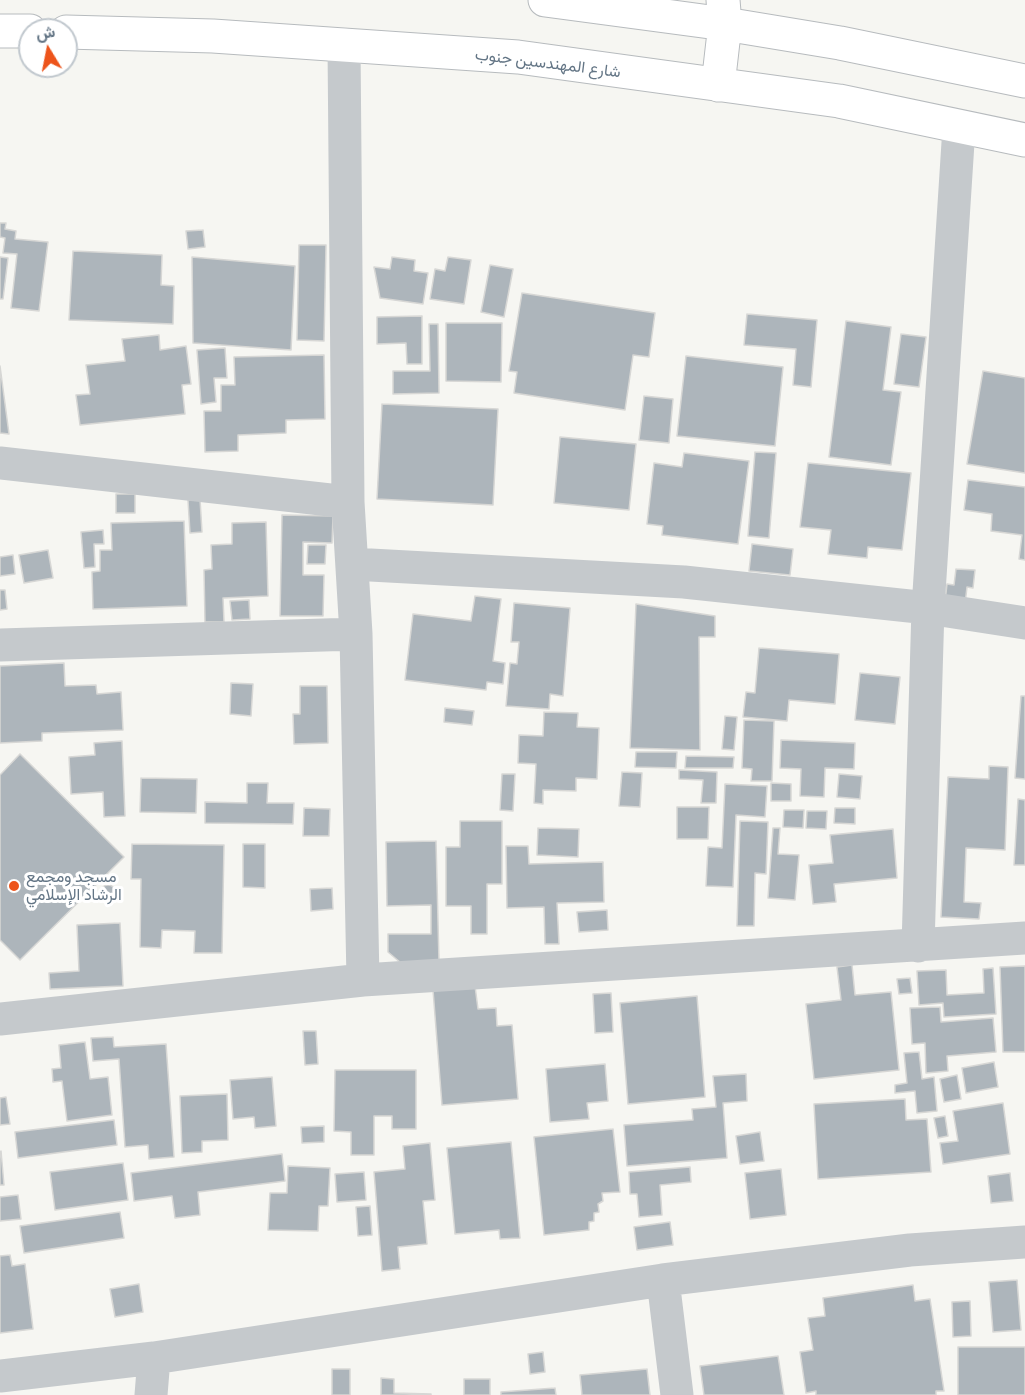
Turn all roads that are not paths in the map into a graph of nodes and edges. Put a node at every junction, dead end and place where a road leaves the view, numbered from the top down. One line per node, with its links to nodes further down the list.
1 (545, 0): 2 (highway)
2 (724, 12): 7 (highway); 8 (highway)
3 (0, 30): 4 (highway)
4 (18, 31)
5 (78, 32): 6 (highway, شارع المهندسين جنوب)
6 (344, 45): 8 (highway, شارع المهندسين جنوب); 12 (street)
7 (1025, 81)
8 (718, 85): 9 (highway, شارع المهندسين جنوب)
9 (959, 127): 10 (highway, شارع المهندسين جنوب); 14 (street)
10 (1025, 140)
11 (0, 463): 12 (street)
12 (348, 502): 13 (street)
13 (352, 564): 14 (street); 16 (street)
14 (928, 608): 15 (street); 19 (street)
15 (1025, 623)
16 (356, 634): 17 (street); 20 (street)
17 (0, 645)
18 (1025, 938): 19 (street)
19 (918, 946): 20 (street)
20 (363, 980): 21 (street)
21 (0, 1019)
22 (1025, 1242): 23 (street)
23 (663, 1280): 24 (street); 27 (street)
24 (154, 1358): 25 (street); 26 (street)
25 (0, 1376)
26 (150, 1395)
27 (677, 1395)

